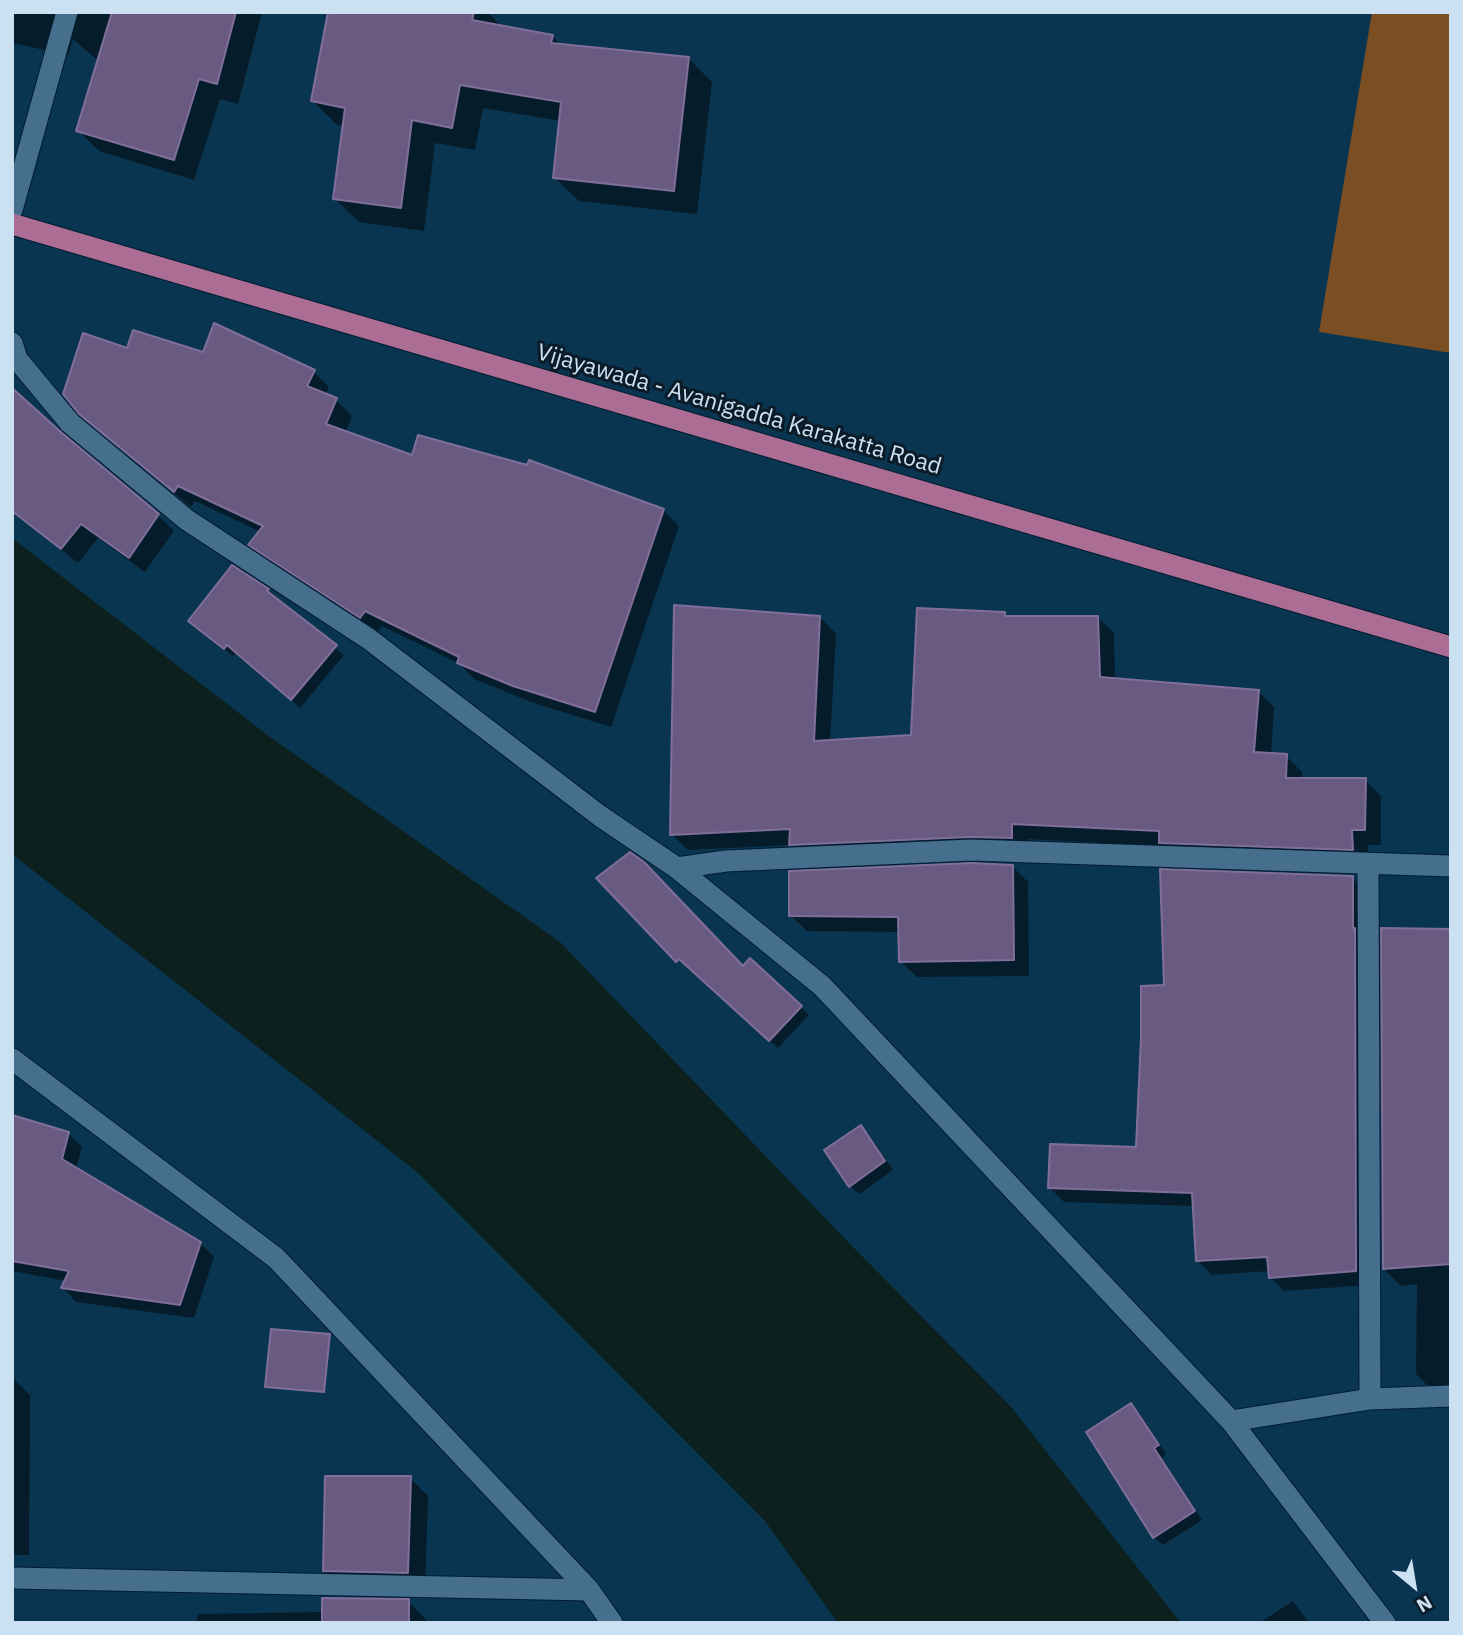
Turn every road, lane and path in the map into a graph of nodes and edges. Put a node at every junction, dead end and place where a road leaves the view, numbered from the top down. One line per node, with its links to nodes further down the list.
1 (66, 12): 2 (street)
2 (12, 211)
3 (12, 224): 5 (main road, Vijayawada - Avanigadda Karakatta Road)
4 (12, 343): 8 (street)
5 (1451, 648)
6 (1368, 863): 7 (street); 8 (street); 11 (street)
7 (1451, 866)
8 (677, 867): 12 (street)
9 (12, 1059): 14 (street)
10 (1451, 1396): 11 (street)
11 (1370, 1399): 12 (street)
12 (1231, 1421): 16 (street)
13 (12, 1578): 14 (street)
14 (589, 1590): 15 (street)
15 (612, 1623)
16 (1385, 1623)

